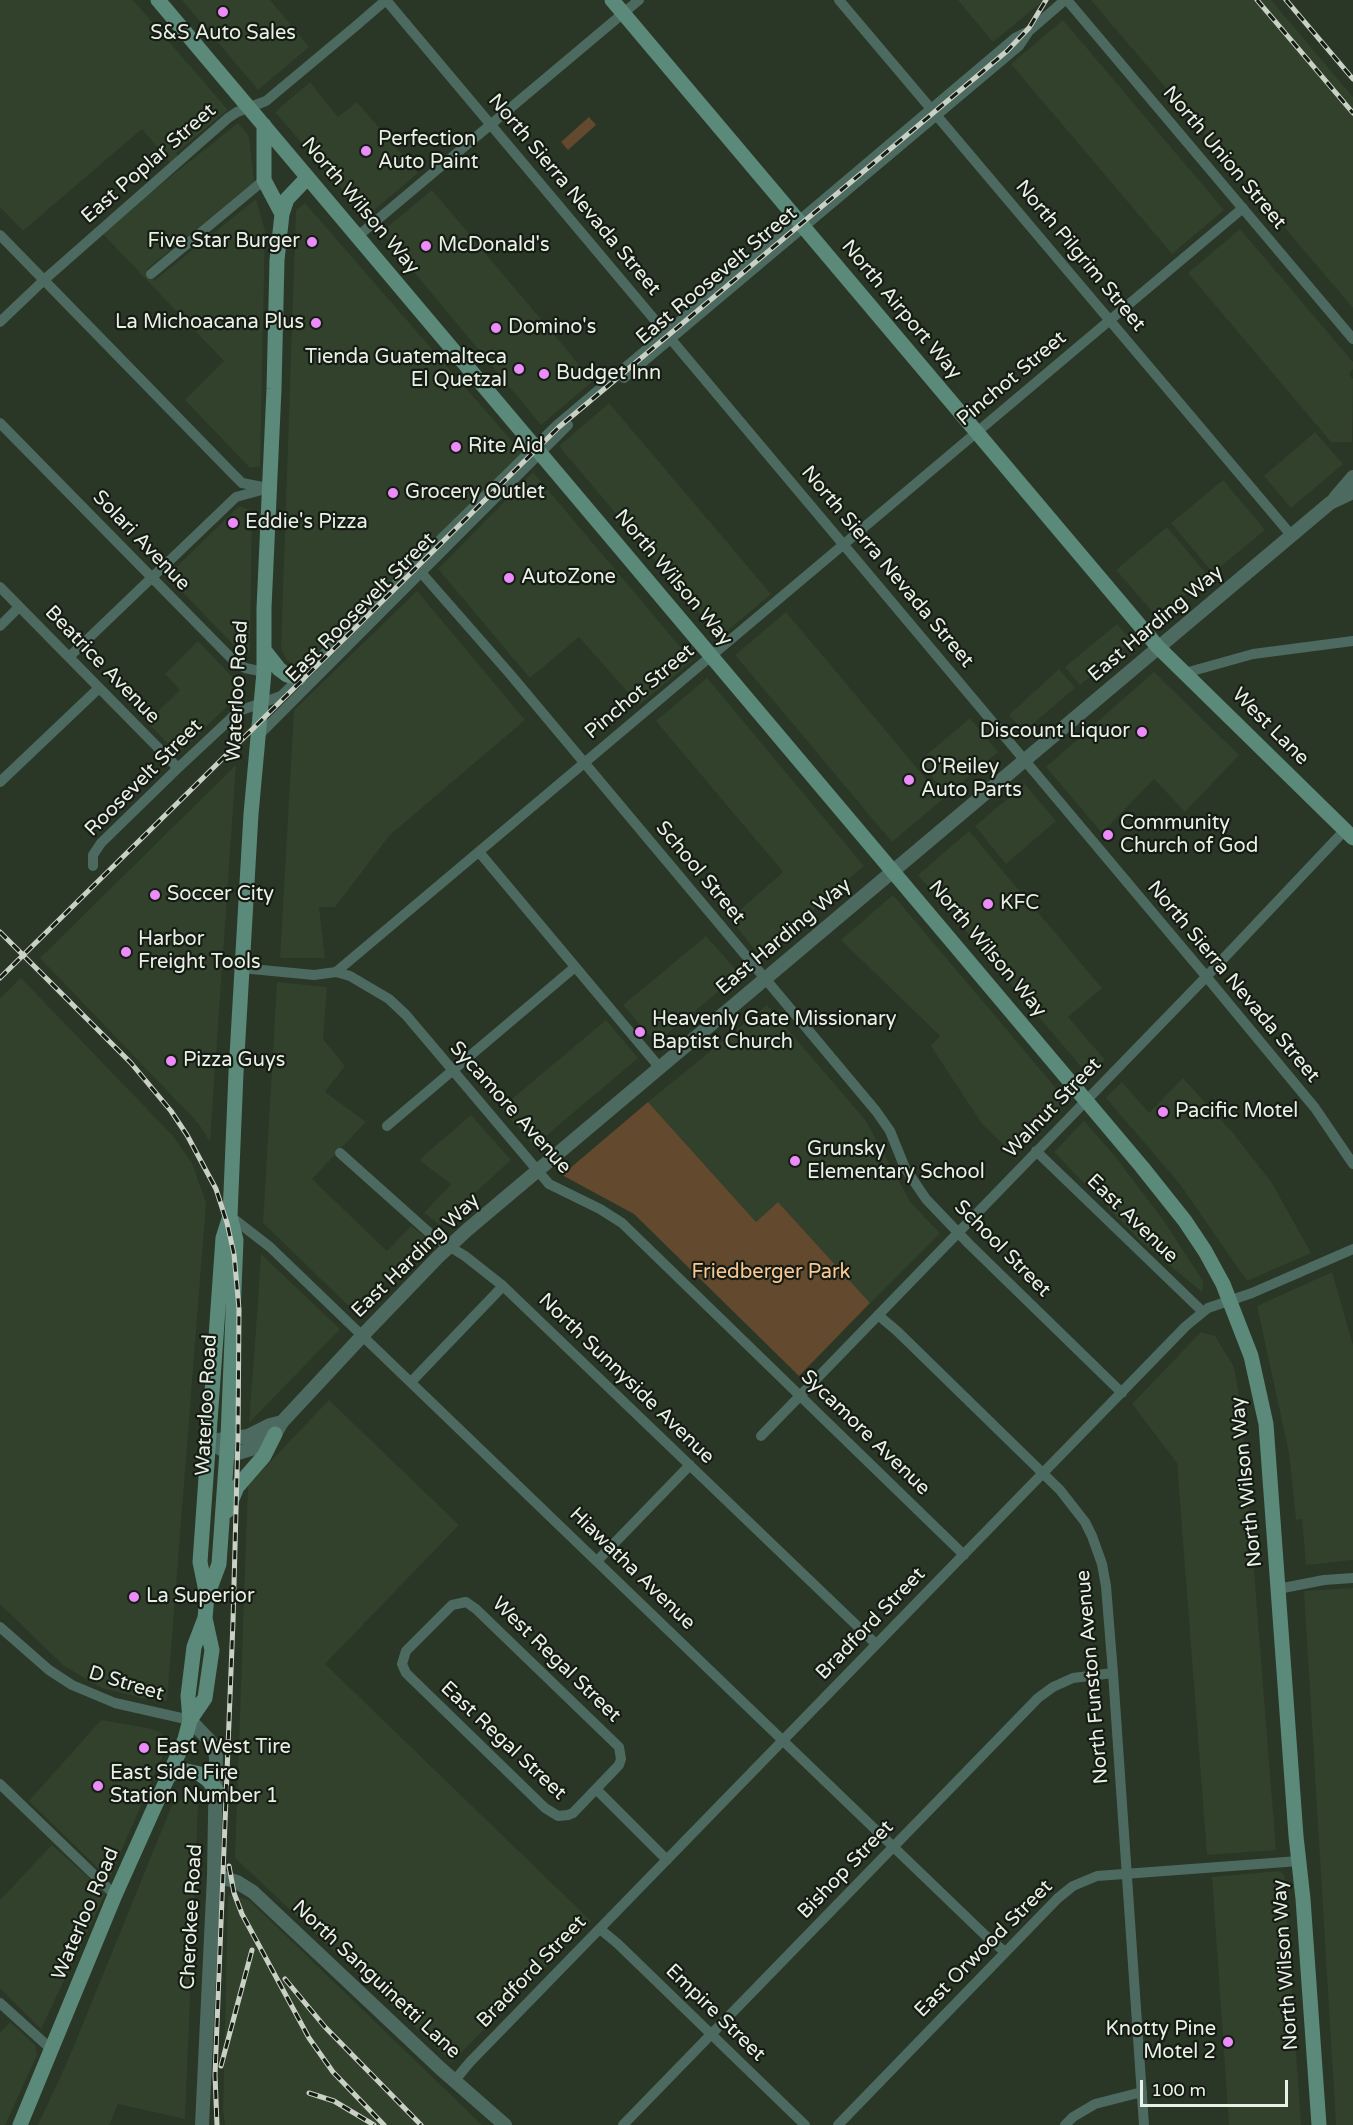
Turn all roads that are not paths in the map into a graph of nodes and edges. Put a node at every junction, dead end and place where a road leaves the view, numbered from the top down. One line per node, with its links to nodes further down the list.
1 (158, 0): 8 (main road, North Wilson Way)
2 (386, 0): 8 (street, East Poplar Street); 11 (street, North Sierra Nevada Street)
3 (612, 0): 7 (main road, North Airport Way)
4 (639, 0): 7 (street)
5 (840, 0): 9 (street, North Pilgrim Street)
6 (1066, 0): 9 (street, East Roosevelt Street); 14 (street, North Union Street)
7 (624, 13): 11 (street); 16 (main road, North Airport Way)
8 (249, 108): 10 (main road, North Wilson Way); 20 (street, East Poplar Street)
9 (934, 112): 16 (street, East Roosevelt Street); 21 (street, North Pilgrim Street)
10 (264, 125): 12 (main road, North Wilson Way); 13 (main road)
11 (491, 125): 18 (street); 23 (street, North Sierra Nevada Street)
12 (307, 178): 15 (main road, Waterloo Road); 18 (main road, North Wilson Way)
13 (264, 180): 15 (main road); 19 (street)
14 (1243, 208): 21 (street, Pinchot Street); 24 (street, North Union Street)
15 (282, 214): 29 (main road, Waterloo Road)
16 (801, 223): 23 (street, East Roosevelt Street); 26 (main road, North Airport Way)
17 (0, 235): 20 (street)
18 (358, 236): 27 (main road, North Wilson Way)
19 (151, 274)
20 (44, 280): 22 (street, East Poplar Street); 29 (street)
21 (1110, 320): 26 (street, Pinchot Street); 32 (street, North Pilgrim Street)
22 (0, 322)
23 (669, 335): 27 (street, East Roosevelt Street); 33 (street, North Sierra Nevada Street)
24 (1353, 339)
25 (0, 423): 35 (street, Solari Avenue)
26 (977, 432): 33 (street, Pinchot Street); 40 (main road, North Airport Way)
27 (538, 450): 34 (street, East Roosevelt Street); 42 (main road, North Wilson Way)
28 (1353, 477): 31 (street, East Harding Way)
29 (268, 488): 35 (street); 41 (main road, Waterloo Road)
30 (1353, 492): 31 (street, East Harding Way)
31 (1331, 502): 32 (street, East Harding Way)
32 (1292, 536): 40 (street, East Harding Way)
33 (844, 544): 42 (street, Pinchot Street); 50 (street, North Sierra Nevada Street)
34 (418, 569): 46 (street, East Roosevelt Street); 49 (street, East Roosevelt Street); 51 (street, School Street)
35 (152, 578): 43 (street); 44 (street, Solari Avenue)
36 (0, 587): 37 (street, Beatrice Avenue)
37 (20, 607): 38 (street); 43 (street, Beatrice Avenue)
38 (0, 626)
39 (1353, 641): 45 (street)
40 (1158, 647): 45 (main road, West Lane); 50 (street, East Harding Way)
41 (264, 650): 44 (main road, Waterloo Road); 46 (main road)
42 (712, 656): 51 (street, Pinchot Street); 57 (main road, North Wilson Way)
43 (69, 657): 47 (street, Beatrice Avenue)
44 (264, 672): 48 (main road, Waterloo Road)
45 (1185, 673): 54 (main road, West Lane)
46 (299, 678): 48 (street, East Roosevelt Street)
47 (99, 688): 52 (street, Beatrice Avenue); 53 (street)
48 (262, 703): 49 (main road, Waterloo Road); 52 (street, Roosevelt Street)
49 (258, 736): 59 (main road, Waterloo Road)
50 (1024, 759): 57 (street, East Harding Way); 61 (street, North Sierra Nevada Street)
51 (584, 763): 55 (street, Pinchot Street); 62 (street, School Street)
52 (178, 768): 56 (street, Roosevelt Street)
53 (0, 782)
54 (1349, 834): 61 (street, Walnut Street)
55 (479, 852): 58 (street); 60 (street, Pinchot Street)
56 (93, 866)
57 (893, 870): 62 (street, East Harding Way); 65 (main road, North Wilson Way)
58 (575, 967): 63 (street); 64 (street)
59 (241, 968): 60 (street, Sycamore Avenue); 71 (main road, Waterloo Road)
60 (336, 972): 64 (street, Sycamore Avenue)
61 (1206, 977): 65 (street, Walnut Street); 69 (street, North Sierra Nevada Street)
62 (765, 978): 63 (street, East Harding Way); 72 (street, School Street)
63 (660, 1068): 70 (street, East Harding Way)
64 (452, 1071): 66 (street); 70 (street, Sycamore Avenue)
65 (1086, 1100): 67 (street, Walnut Street); 76 (main road, North Wilson Way)
66 (387, 1126)
67 (1036, 1151): 72 (street, Walnut Street); 77 (street, East Avenue)
68 (340, 1153): 73 (street, North Sunnyside Avenue)
69 (1353, 1164)
70 (536, 1171): 73 (street, East Harding Way); 82 (street, Sycamore Avenue)
71 (230, 1216): 79 (street, Hiawatha Avenue); 85 (main road, Waterloo Road); 86 (main road, Waterloo Road)
72 (958, 1232): 78 (street, Walnut Street); 81 (street, School Street)
73 (449, 1246): 75 (street, North Sunnyside Avenue); 79 (street, East Harding Way)
74 (1353, 1249): 76 (street, Bradford Street)
75 (503, 1286): 80 (street); 87 (street, North Sunnyside Avenue)
76 (1230, 1301): 77 (street, Bradford Street); 93 (main road, North Wilson Way)
77 (1203, 1312): 81 (street, Bradford Street)
78 (878, 1315): 82 (street, Walnut Street); 88 (street, North Funston Avenue)
79 (363, 1335): 80 (street, Hiawatha Avenue); 83 (street, East Harding Way)
80 (411, 1382): 91 (street, Hiawatha Avenue)
81 (1122, 1393): 88 (street, Bradford Street)
82 (800, 1395): 84 (street, Walnut Street); 90 (street, Sycamore Avenue)
83 (278, 1428): 86 (street, East Harding Way); 89 (main road)
84 (761, 1436)
85 (207, 1442): 86 (street); 94 (main road, Waterloo Road)
86 (227, 1445): 89 (main road, Waterloo Road)
87 (690, 1465): 91 (street); 97 (street, North Sunnyside Avenue)
88 (1044, 1474): 90 (street, Bradford Street); 98 (street, North Funston Avenue)
89 (222, 1525): 94 (main road, Waterloo Road)
90 (964, 1555): 97 (street, Bradford Street)
91 (597, 1561): 100 (street, Hiawatha Avenue)
92 (1353, 1578): 93 (street)
93 (1278, 1589): 107 (main road, North Wilson Way)
94 (207, 1596): 99 (main road, Waterloo Road)
95 (0, 1627): 99 (street, D Street)
96 (425, 1632): 103 (street, East Regal Street); 103 (street, West Regal Street)
97 (876, 1644): 100 (street, Bradford Street)
98 (1113, 1673): 105 (street, Bishop Street); 108 (street, North Funston Avenue)
99 (190, 1720): 101 (main road, Waterloo Road); 104 (street, Cherokee Road)
100 (784, 1740): 105 (street, Hiawatha Avenue); 106 (street, Bradford Street)
101 (170, 1774): 104 (main road); 110 (main road, Waterloo Road)
102 (0, 1784): 110 (street)
103 (596, 1789): 106 (street, East Regal Street)
104 (217, 1791): 109 (street, Cherokee Road)
105 (894, 1846): 112 (street, Hiawatha Avenue); 114 (street, Bishop Street)
106 (667, 1860): 111 (street, Bradford Street)
107 (1299, 1861): 108 (street, East Orwood Street); 126 (main road, North Wilson Way)
108 (1127, 1873): 112 (street, East Orwood Street); 117 (street, North Funston Avenue)
109 (214, 1875): 116 (street, North Sanguinetti Lane); 119 (street, Cherokee Road)
110 (115, 1895): 115 (main road, Waterloo Road)
111 (600, 1929): 114 (street, Empire Street); 116 (street, Bradford Street)
112 (1005, 1952): 123 (street, East Orwood Street)
113 (0, 2003): 115 (street)
114 (711, 2034): 121 (street, Bishop Street); 122 (street, Empire Street)
115 (51, 2049): 118 (main road, Waterloo Road)
116 (455, 2080): 120 (street, North Sanguinetti Lane)
117 (1142, 2092): 124 (street); 125 (street, North Funston Avenue)
118 (20, 2125)
119 (202, 2125)
120 (505, 2125)
121 (623, 2125)
122 (805, 2125)
123 (837, 2125)
124 (1065, 2125)
125 (1144, 2125)
126 (1319, 2125)

